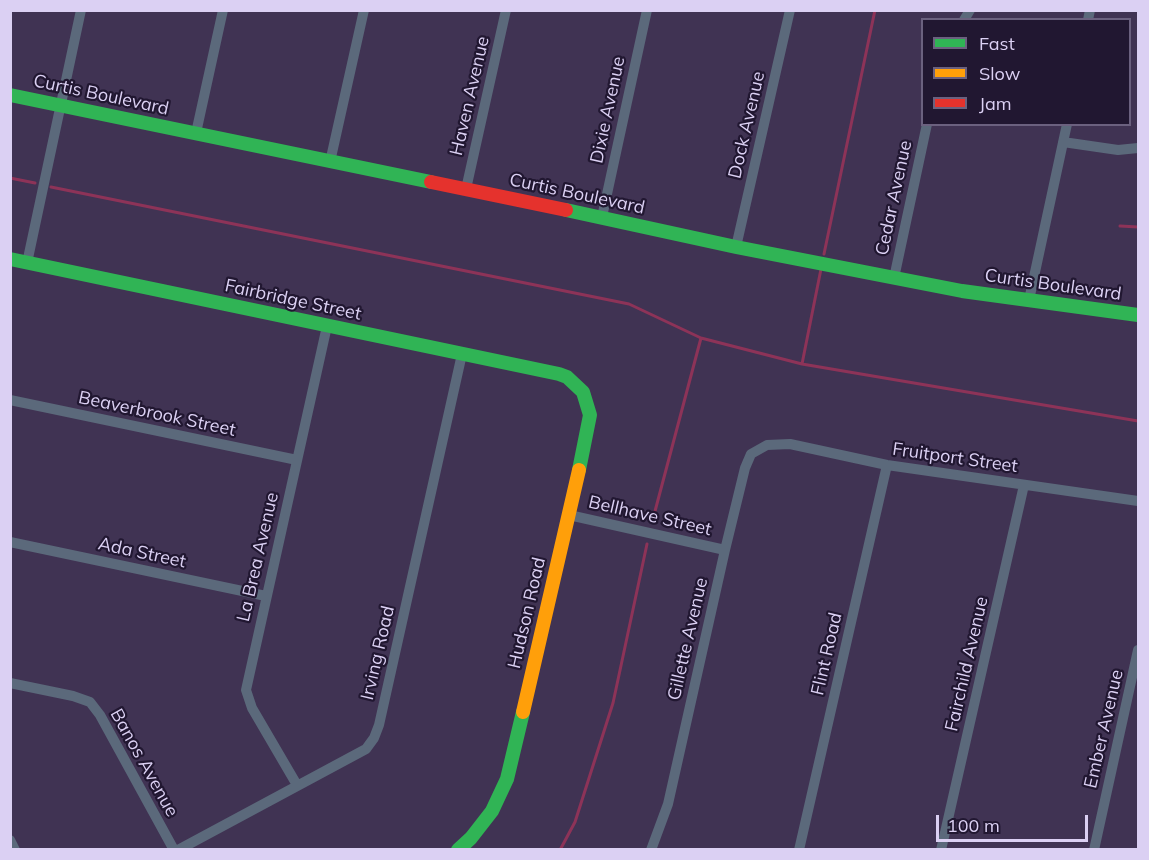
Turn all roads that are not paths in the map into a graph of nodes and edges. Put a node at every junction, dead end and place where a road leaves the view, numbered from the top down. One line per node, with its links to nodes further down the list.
1 (81, 10): 8 (street)
2 (223, 10): 11 (street)
3 (364, 10): 14 (street)
4 (506, 10): 15 (street, Haven Avenue)
5 (647, 10): 16 (street, Dixie Avenue)
6 (790, 10): 17 (street, Dock Avenue)
7 (10, 94): 8 (street, Curtis Boulevard)
8 (60, 105): 11 (street, Curtis Boulevard); 19 (street)
9 (927, 126): 20 (street, Cedar Avenue)
10 (1067, 126): 12 (street)
11 (196, 133): 14 (street, Curtis Boulevard)
12 (1063, 142): 13 (street); 21 (street)
13 (1138, 148)
14 (330, 162): 15 (street, Curtis Boulevard)
15 (466, 189): 16 (street, Curtis Boulevard)
16 (602, 217): 17 (street, Curtis Boulevard)
17 (736, 246): 20 (street, Curtis Boulevard)
18 (10, 259): 19 (street, Fairbridge Street)
19 (27, 262): 23 (street, Fairbridge Street)
20 (894, 278): 21 (street, Curtis Boulevard)
21 (1029, 300): 22 (street, Curtis Boulevard)
22 (1138, 315)
23 (327, 326): 24 (street, Fairbridge Street); 28 (street, La Brea Avenue)
24 (462, 354): 25 (street, Fairbridge Street); 38 (street, Irving Road)
25 (567, 377): 32 (street, Hudson Road)
26 (10, 400): 28 (street, Beaverbrook Street)
27 (767, 445): 29 (street, Fruitport Street); 34 (street, Gillette Avenue)
28 (297, 460): 35 (street, La Brea Avenue)
29 (887, 465): 30 (street, Fruitport Street); 44 (street, Flint Road)
30 (1024, 485): 31 (street, Fruitport Street); 45 (street, Fairchild Avenue)
31 (1138, 501)
32 (569, 515): 34 (street, Bellhave Street); 42 (street, Hudson Road)
33 (10, 542): 35 (street, Ada Street)
34 (724, 550): 43 (street, Gillette Avenue)
35 (266, 596): 38 (street, La Brea Avenue)
36 (1138, 650): 46 (street, Ember Avenue)
37 (10, 683): 41 (street, Banos Avenue)
38 (297, 785): 41 (street, Irving Road)
39 (10, 840): 40 (street)
40 (15, 849)
41 (176, 849)
42 (458, 849)
43 (651, 849)
44 (799, 849)
45 (941, 849)
46 (1094, 849)

